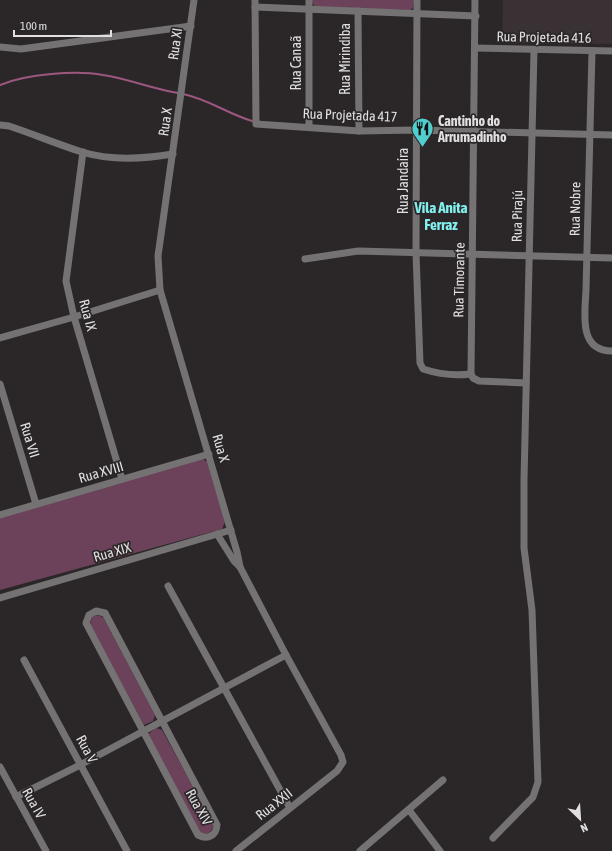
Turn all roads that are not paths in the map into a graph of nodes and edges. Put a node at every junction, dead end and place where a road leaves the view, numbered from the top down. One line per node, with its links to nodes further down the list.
1 (194, 0): 10 (street, Rua XI)
2 (309, 0): 6 (street, Rua Canaã)
3 (417, 0): 8 (street, Rua Jandaíra)
4 (476, 0): 9 (street, Rua Timorante)
5 (255, 4): 6 (street); 18 (street, Rua Projetada 417)
6 (309, 10): 7 (street); 18 (street, Rua Canaã)
7 (358, 11): 8 (street); 20 (street, Rua Mirindiba)
8 (417, 13): 9 (street); 19 (street, Rua Jandaíra)
9 (476, 16): 12 (street, Rua Timorante)
10 (191, 26): 11 (street); 16 (street, Rua XI)
11 (0, 47)
12 (475, 48): 13 (street, Rua Projetada 416); 21 (street, Rua Timorante)
13 (534, 50): 14 (street, Rua Projetada 416); 22 (street, Rua Pirajú)
14 (592, 51): 15 (street, Rua Projetada 416); 23 (street, Rua Nobre)
15 (612, 51)
16 (182, 95): 26 (street, Rua X)
17 (0, 125): 25 (street)
18 (309, 126): 20 (street, Rua Projetada 417)
19 (416, 130): 20 (street, Rua Projetada 417); 21 (street, Rua Projetada 417); 27 (street, Rua Jandaíra)
20 (358, 131)
21 (473, 132): 22 (street, Rua Projetada 417); 28 (street, Rua Timorante)
22 (532, 133): 23 (street, Rua Projetada 417); 29 (street, Rua Pirajú)
23 (590, 135): 24 (street, Rua Projetada 417); 30 (street, Rua Nobre)
24 (612, 135)
25 (83, 152): 26 (street); 34 (street, Rua IX)
26 (173, 154): 33 (street, Rua X)
27 (416, 253): 28 (street); 32 (street); 37 (street, Rua Jandaíra)
28 (472, 255): 29 (street); 37 (street, Rua Timorante)
29 (530, 256): 30 (street); 38 (street, Rua Pirajú)
30 (588, 257): 31 (street); 36 (street, Rua Nobre)
31 (612, 258)
32 (305, 259)
33 (160, 290): 34 (street); 40 (street, Rua X)
34 (74, 317): 35 (street); 41 (street, Rua IX)
35 (0, 338)
36 (612, 351)
37 (471, 371): 38 (street)
38 (526, 383): 61 (street, Rua Pirajú)
39 (0, 384): 42 (street, Rua VII)
40 (209, 454): 41 (street, Rua XVIII); 44 (street, Rua X)
41 (122, 479): 42 (street, Rua XVIII)
42 (36, 504): 43 (street, Rua XVIII)
43 (0, 515)
44 (231, 530): 45 (street, Rua XIX); 46 (street, Rua X)
45 (218, 534): 46 (street); 48 (street, Rua XIX)
46 (240, 567): 49 (street, Rua X)
47 (168, 586): 51 (street)
48 (0, 598)
49 (286, 655): 51 (street); 56 (street, Rua X)
50 (24, 660): 54 (street, Rua V)
51 (224, 688): 52 (street); 59 (street)
52 (162, 722): 53 (street); 53 (street, Rua XIV); 53 (street, Rua XIV)
53 (144, 731): 54 (street)
54 (80, 765): 58 (street); 63 (street, Rua V)
55 (0, 767): 58 (street, Rua IV)
56 (328, 778): 59 (street, Rua XXII)
57 (443, 780): 60 (street)
58 (16, 798): 62 (street, Rua IV)
59 (290, 808): 64 (street, Rua XXII)
60 (409, 810): 65 (street); 66 (street)
61 (493, 838)
62 (46, 851)
63 (128, 851)
64 (236, 851)
65 (360, 851)
66 (440, 851)

